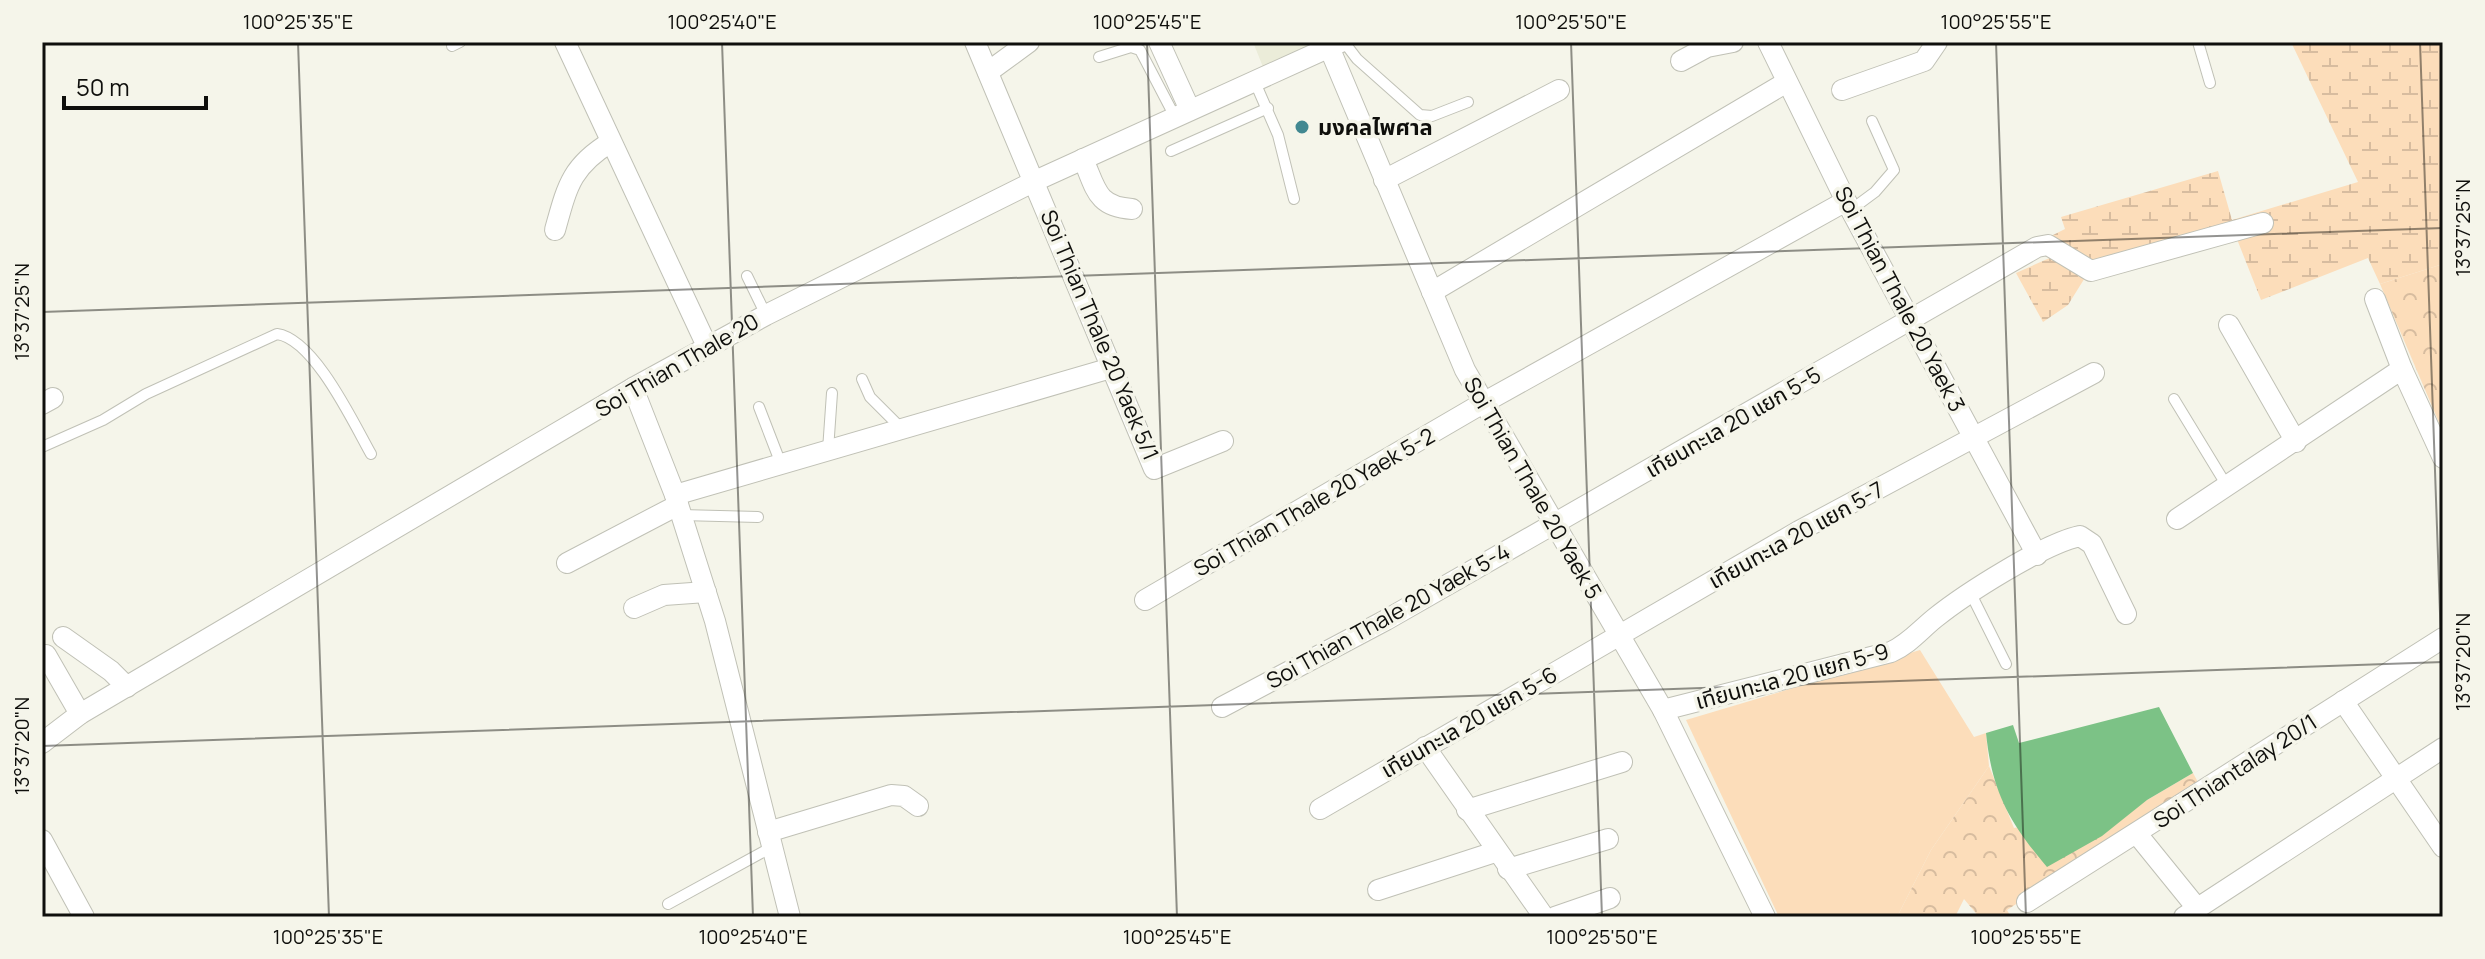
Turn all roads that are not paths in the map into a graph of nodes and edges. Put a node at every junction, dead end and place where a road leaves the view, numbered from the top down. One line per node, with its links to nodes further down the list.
1 (565, 42): 22 (street)
2 (975, 42): 12 (street, Soi Thian Thale 20 Yaek 5/1)
3 (1029, 42): 12 (street)
4 (1159, 42): 20 (street)
5 (1733, 42): 11 (street)
6 (1766, 42): 14 (street, Soi Thian Thale 20 Yaek 3)
7 (1937, 42): 17 (street)
8 (2198, 42): 15 (lane)
9 (1338, 44): 13 (street, Soi Thian Thale 20); 18 (lane); 25 (street, Soi Thian Thale 20 Yaek 5)
10 (1099, 57): 20 (lane)
11 (1681, 61)
12 (988, 72): 26 (street, Soi Thian Thale 20 Yaek 5/1)
13 (1254, 80): 19 (lane); 20 (street, Soi Thian Thale 20)
14 (1787, 82): 28 (street, Soi Thian Thale 20 Yaek 3); 33 (street)
15 (2210, 83)
16 (1559, 90): 25 (street)
17 (1842, 90)
18 (1468, 102)
19 (1268, 108): 23 (lane); 27 (lane)
20 (1182, 113): 24 (street, Soi Thian Thale 20)
21 (1872, 121): 28 (lane)
22 (611, 142): 31 (street); 38 (street)
23 (1171, 151)
24 (1083, 159): 26 (street, Soi Thian Thale 20); 29 (street)
25 (1384, 180): 33 (street, Soi Thian Thale 20 Yaek 5)
26 (1035, 181): 35 (street, Soi Thian Thale 20); 39 (street, Soi Thian Thale 20 Yaek 5/1)
27 (1294, 199)
28 (1849, 205): 36 (street, Soi Thian Thale 20 Yaek 3); 46 (street, Soi Thian Thale 20 Yaek 5-2)
29 (1132, 209)
30 (2263, 223): 36 (street, เทียนทะเล 20 แยก 5-5)
31 (555, 230)
32 (747, 276): 35 (lane)
33 (1432, 292): 46 (street, Soi Thian Thale 20 Yaek 5)
34 (2375, 299): 40 (street)
35 (766, 315): 38 (street, Soi Thian Thale 20)
36 (1911, 319): 49 (street, Soi Thian Thale 20 Yaek 3); 61 (street, เทียนทะเล 20 แยก 5-5)
37 (2229, 325): 51 (street)
38 (707, 346): 43 (street, Soi Thian Thale 20)
39 (1111, 368): 48 (street); 50 (street, Soi Thian Thale 20 Yaek 5/1)
40 (2402, 369): 51 (street); 55 (street)
41 (2094, 373): 49 (street, เทียนทะเล 20 แยก 5-7)
42 (862, 379): 48 (lane)
43 (633, 388): 58 (street); 74 (street, Soi Thian Thale 20)
44 (832, 393): 53 (lane)
45 (2174, 399): 57 (lane)
46 (1483, 403): 61 (street, Soi Thian Thale 20 Yaek 5); 66 (street, Soi Thian Thale 20 Yaek 5-2)
47 (759, 407): 56 (lane)
48 (902, 429): 53 (street)
49 (1974, 438): 62 (street, Soi Thian Thale 20 Yaek 3); 69 (street, เทียนทะเล 20 แยก 5-7)
50 (1223, 441)
51 (2296, 442): 57 (street)
52 (42, 447): 54 (lane)
53 (828, 450): 56 (street)
54 (371, 454)
55 (2443, 458)
56 (781, 464): 58 (street)
57 (2227, 486): 60 (street)
58 (678, 505): 59 (lane); 63 (street); 64 (street)
59 (758, 517)
60 (2177, 519)
61 (1553, 524): 69 (street, Soi Thian Thale 20 Yaek 5); 76 (street, Soi Thian Thale 20 Yaek 5-4)
62 (2037, 555): 65 (street, เทียนทะเล 20 แยก 5-9); 68 (street, เทียนทะเล 20 แยก 5-9)
63 (567, 563)
64 (706, 592): 67 (street); 88 (street)
65 (1971, 594): 73 (lane); 77 (street, เทียนทะเล 20 แยก 5-9)
66 (1145, 600)
67 (634, 608)
68 (2126, 614)
69 (1618, 635): 77 (street, Soi Thian Thale 20 Yaek 5); 80 (street, เทียนทะเล 20 แยก 5-6)
70 (63, 637): 74 (street)
71 (2443, 638): 75 (street, Soi Thiantalay 20/1)
72 (46, 655): 78 (street)
73 (2006, 664)
74 (127, 687): 78 (street, Soi Thian Thale 20)
75 (2343, 701): 83 (street); 87 (street, Soi Thiantalay 20/1)
76 (1222, 707)
77 (1663, 710): 103 (street, Soi Thian Thale 20 Yaek 5)
78 (80, 714): 79 (street, Soi Thian Thale 20)
79 (46, 731)
80 (1425, 747): 85 (street, เทียนทะเล 20 แยก 5-6); 86 (street)
81 (2443, 748): 83 (street)
82 (1622, 762): 86 (street)
83 (2396, 780): 91 (street); 98 (street)
84 (918, 806): 88 (street)
85 (1320, 809)
86 (1467, 810): 92 (street)
87 (2137, 834): 96 (street, Soi Thiantalay 20/1); 98 (street)
88 (770, 839): 97 (lane); 100 (street)
89 (1608, 839): 93 (street)
90 (42, 840): 99 (street)
91 (2443, 847)
92 (1495, 852): 93 (street); 94 (street)
93 (1508, 869): 101 (street)
94 (1378, 890)
95 (1610, 898): 102 (street)
96 (2027, 902)
97 (668, 904)
98 (2190, 913)
99 (84, 917)
100 (790, 917)
101 (1544, 917)
102 (1555, 917)
103 (1765, 917)

